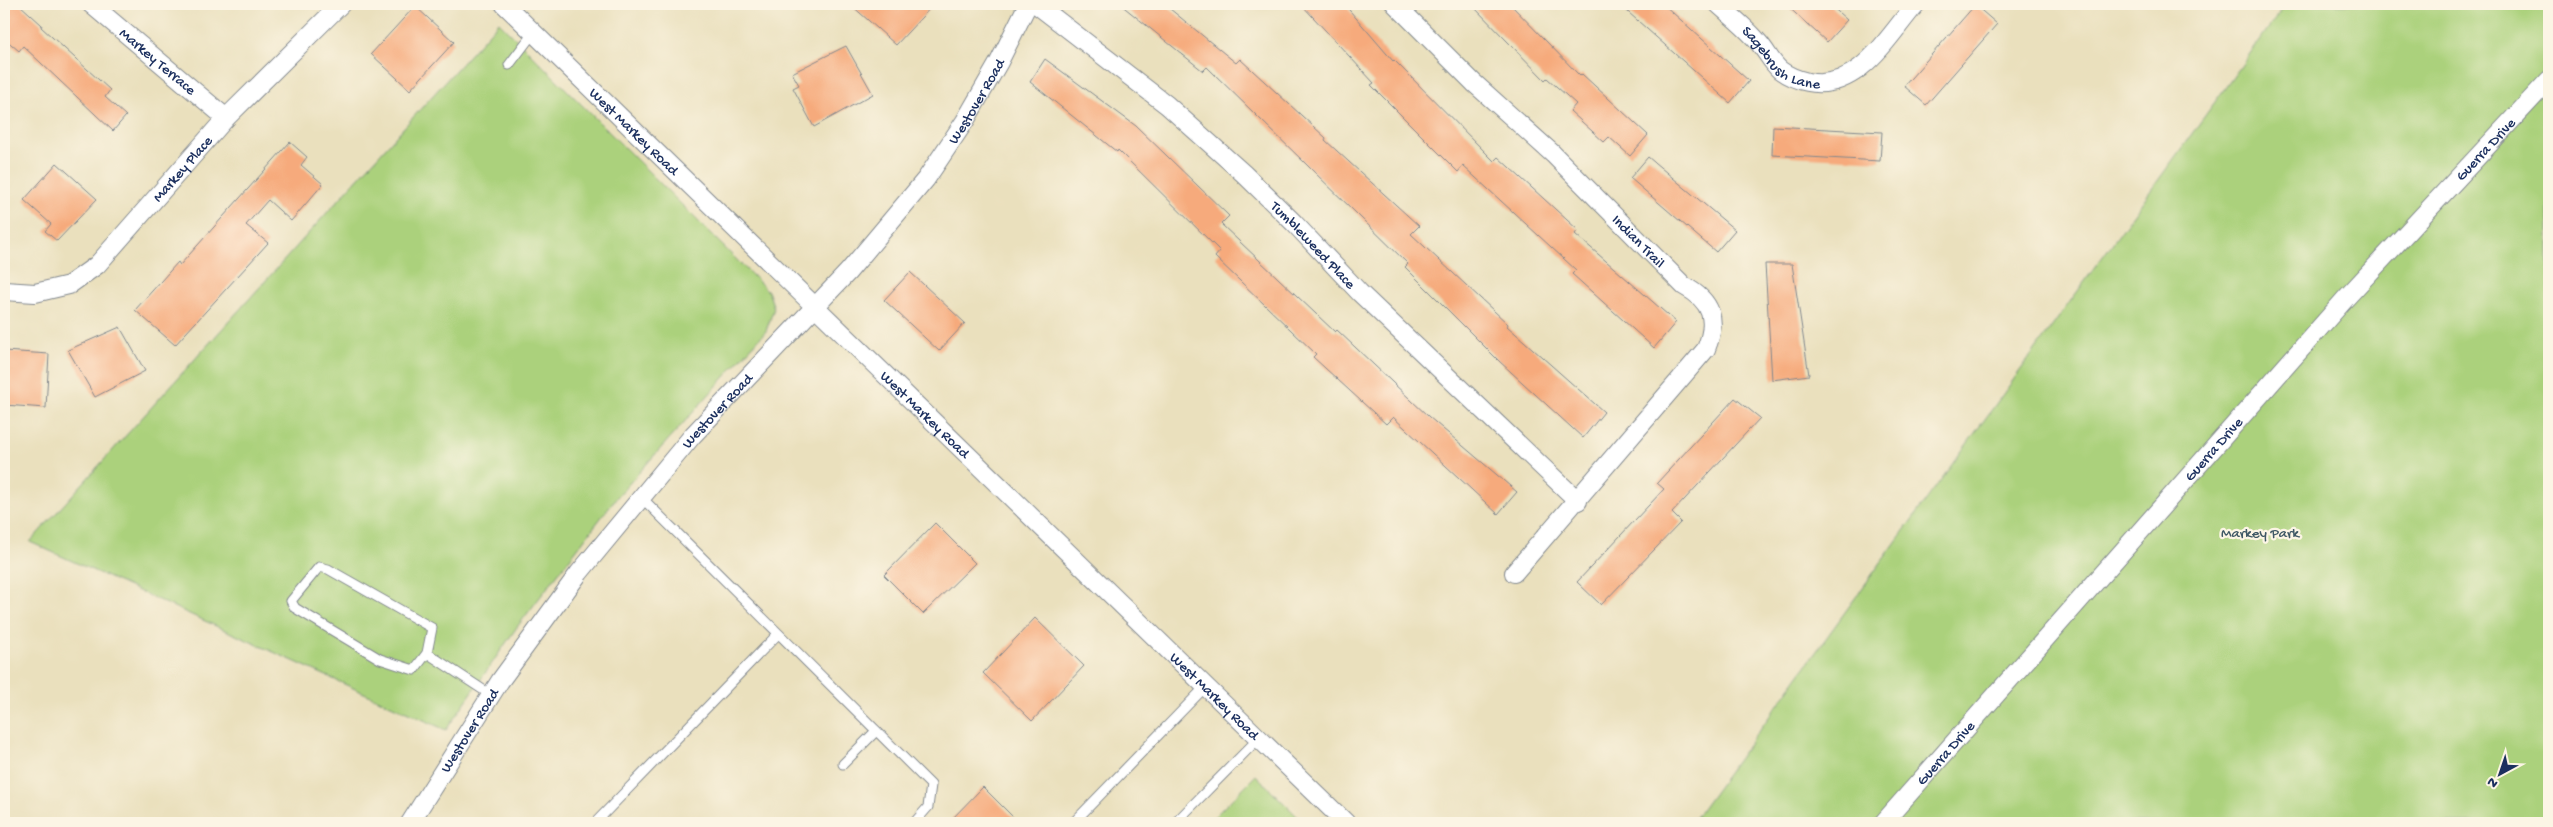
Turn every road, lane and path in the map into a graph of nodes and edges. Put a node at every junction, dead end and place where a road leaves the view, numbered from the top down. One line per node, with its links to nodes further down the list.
1 (90, 4): 12 (street, Markey Terrace)
2 (341, 4): 12 (street, Markey Place)
3 (504, 4): 9 (street, West Markey Road)
4 (1028, 4): 14 (street, Westover Road)
5 (1036, 4): 16 (street, Tumbleweed Place)
6 (1395, 4): 16 (street, Indian Trail)
7 (1718, 4): 8 (street, Sagebrush Lane)
8 (1916, 4)
9 (534, 32): 10 (lane); 14 (street, West Markey Road)
10 (508, 65)
11 (2549, 80): 31 (street, Guerra Drive)
12 (226, 118): 13 (street, Markey Place)
13 (4, 291)
14 (815, 305): 15 (street, Westover Road); 20 (street, West Markey Road)
15 (642, 498): 18 (lane); 21 (street, Westover Road)
16 (1578, 501): 17 (street, Indian Trail)
17 (1514, 573)
18 (777, 635): 22 (lane); 26 (lane)
19 (427, 653): 19 (lane); 21 (lane)
20 (1206, 686): 23 (street, West Markey Road); 28 (lane)
21 (491, 695): 25 (street, Westover Road)
22 (876, 731): 24 (lane); 27 (lane)
23 (1259, 738): 29 (lane); 30 (street, West Markey Road)
24 (842, 764)
25 (410, 823)
26 (595, 823)
27 (914, 823)
28 (1073, 823)
29 (1175, 823)
30 (1346, 823)
31 (1883, 823)

